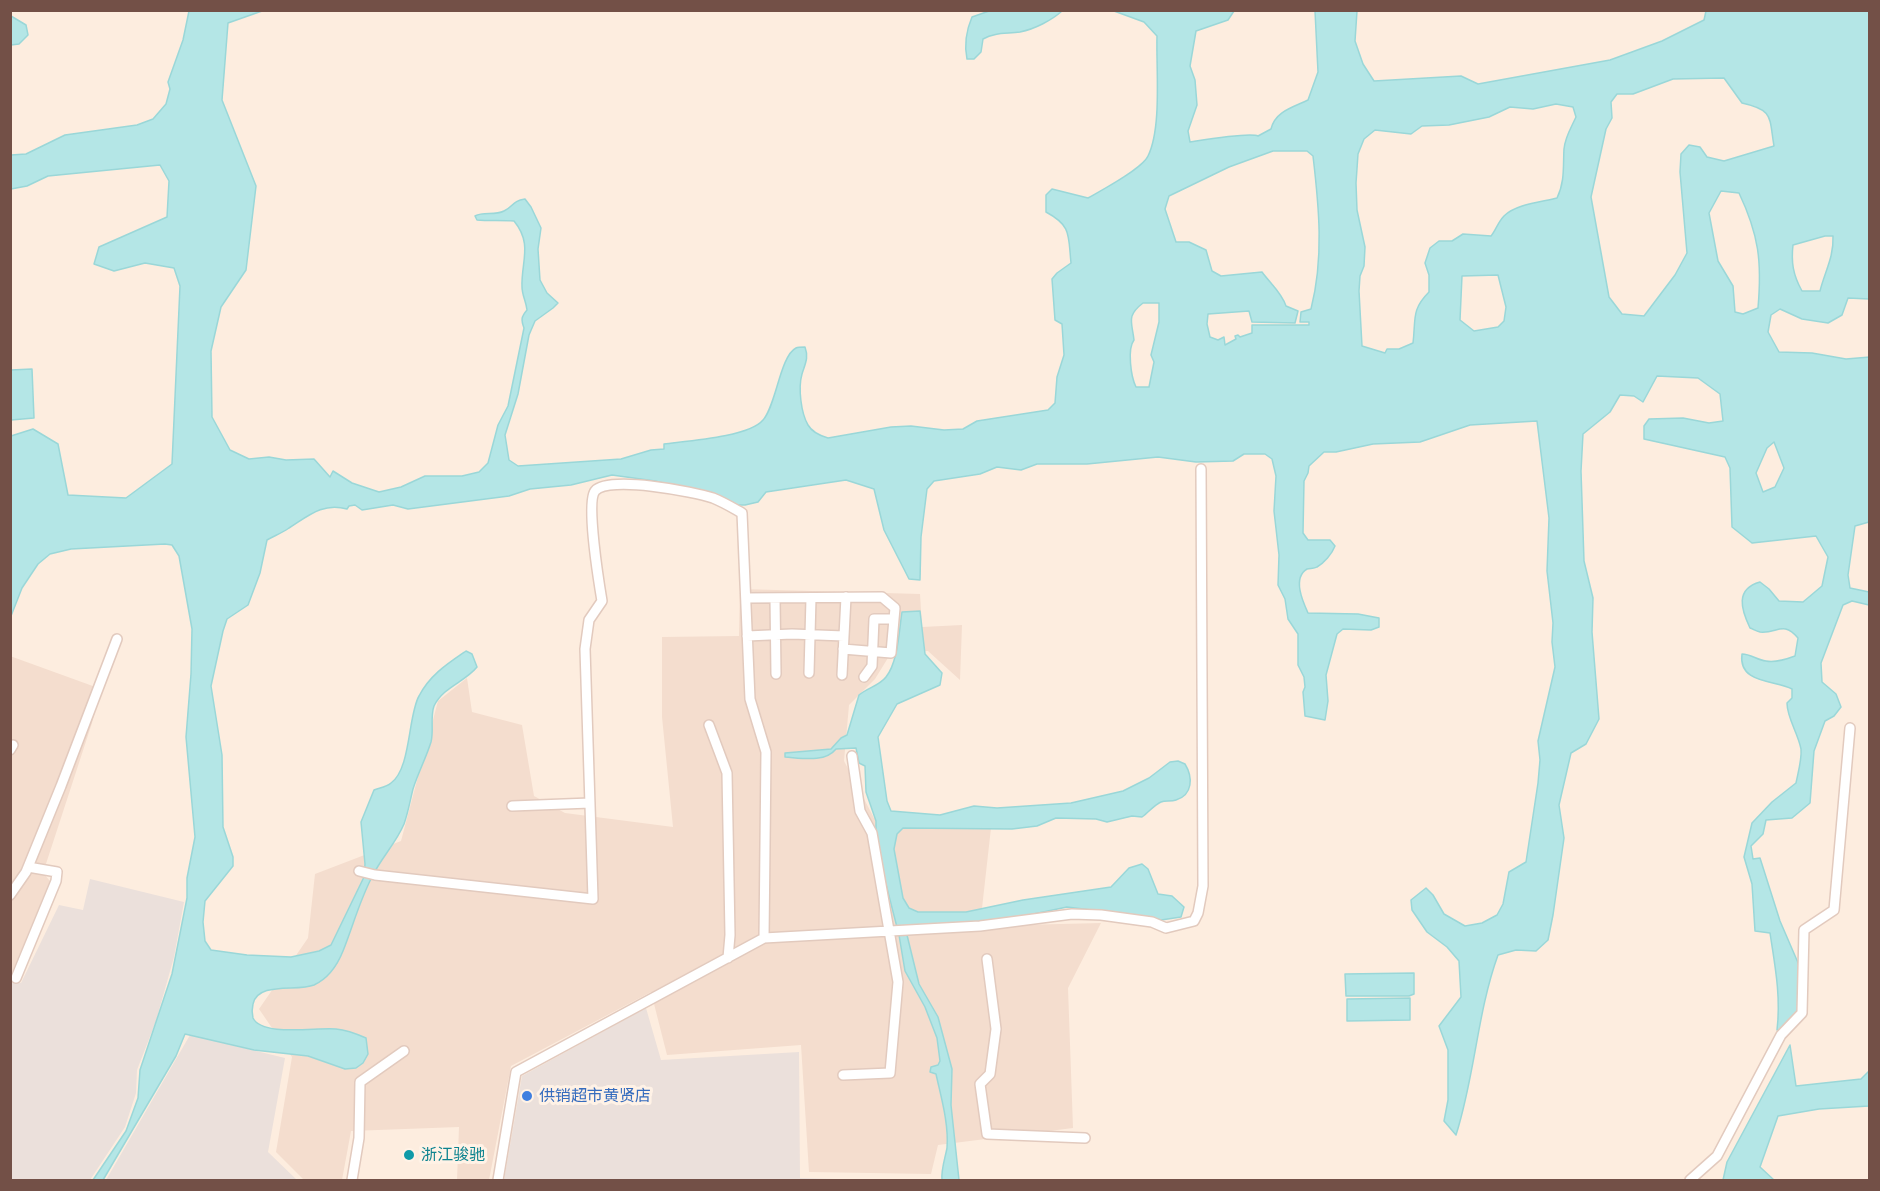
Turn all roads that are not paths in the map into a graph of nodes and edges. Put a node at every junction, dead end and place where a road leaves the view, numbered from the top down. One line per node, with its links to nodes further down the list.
1 (1201, 469): 26 (street)
2 (846, 597): 5 (street); 6 (street); 10 (street)
3 (746, 598): 4 (street); 9 (street); 21 (street)
4 (775, 598): 5 (street); 7 (street)
5 (811, 598): 8 (street)
6 (894, 619): 13 (street); 13 (street)
7 (776, 635): 8 (street); 9 (street); 15 (street)
8 (810, 635): 10 (street); 14 (street)
9 (747, 636): 27 (street)
10 (844, 636): 12 (street)
11 (117, 639): 23 (street)
12 (843, 649): 13 (street); 16 (street)
13 (873, 651): 17 (street)
14 (810, 673)
15 (776, 674)
16 (842, 675)
17 (864, 677)
18 (709, 725): 28 (street)
19 (1850, 728): 36 (street)
20 (852, 756): 26 (street)
21 (590, 802): 22 (street); 24 (street)
22 (512, 807)
23 (28, 867): 25 (street); 30 (street)
24 (361, 872)
25 (10, 895)
26 (893, 931): 27 (street); 32 (street)
27 (764, 938): 28 (street)
28 (728, 958): 35 (street)
29 (987, 959): 33 (street)
30 (16, 978)
31 (404, 1051): 34 (street)
32 (843, 1075)
33 (1085, 1138)
34 (352, 1180)
35 (498, 1180)
36 (1690, 1180)

